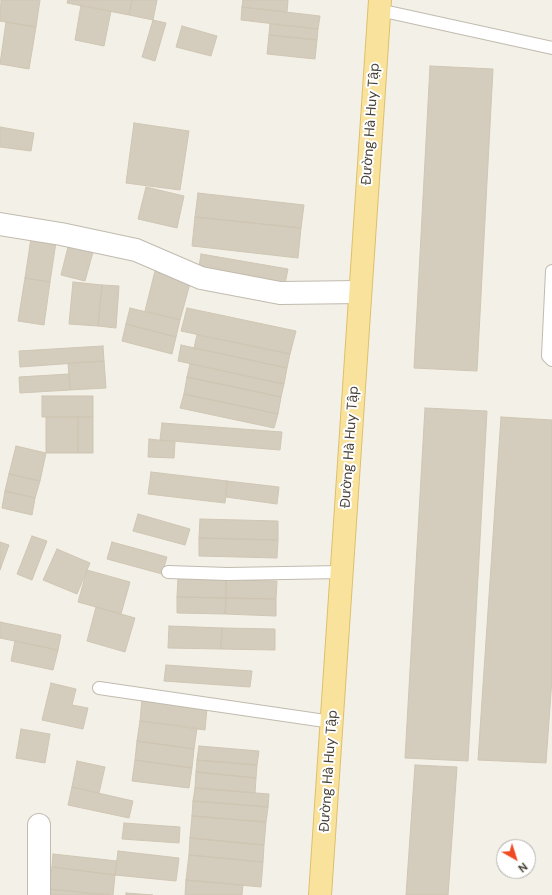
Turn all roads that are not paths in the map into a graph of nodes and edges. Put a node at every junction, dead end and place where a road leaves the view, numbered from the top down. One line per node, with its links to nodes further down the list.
1 (379, 5): 2 (lane); 5 (main road, Đường Hà Huy Tập)
2 (552, 48)
3 (0, 224): 5 (street)
4 (552, 271): 6 (lane)
5 (360, 292): 8 (main road, Đường Hà Huy Tập)
6 (552, 360)
7 (168, 572): 8 (lane)
8 (342, 572): 10 (main road, Đường Hà Huy Tập)
9 (99, 688): 10 (lane)
10 (332, 722): 13 (main road, Đường Hà Huy Tập)
11 (39, 825): 12 (street)
12 (39, 895)
13 (320, 895)

